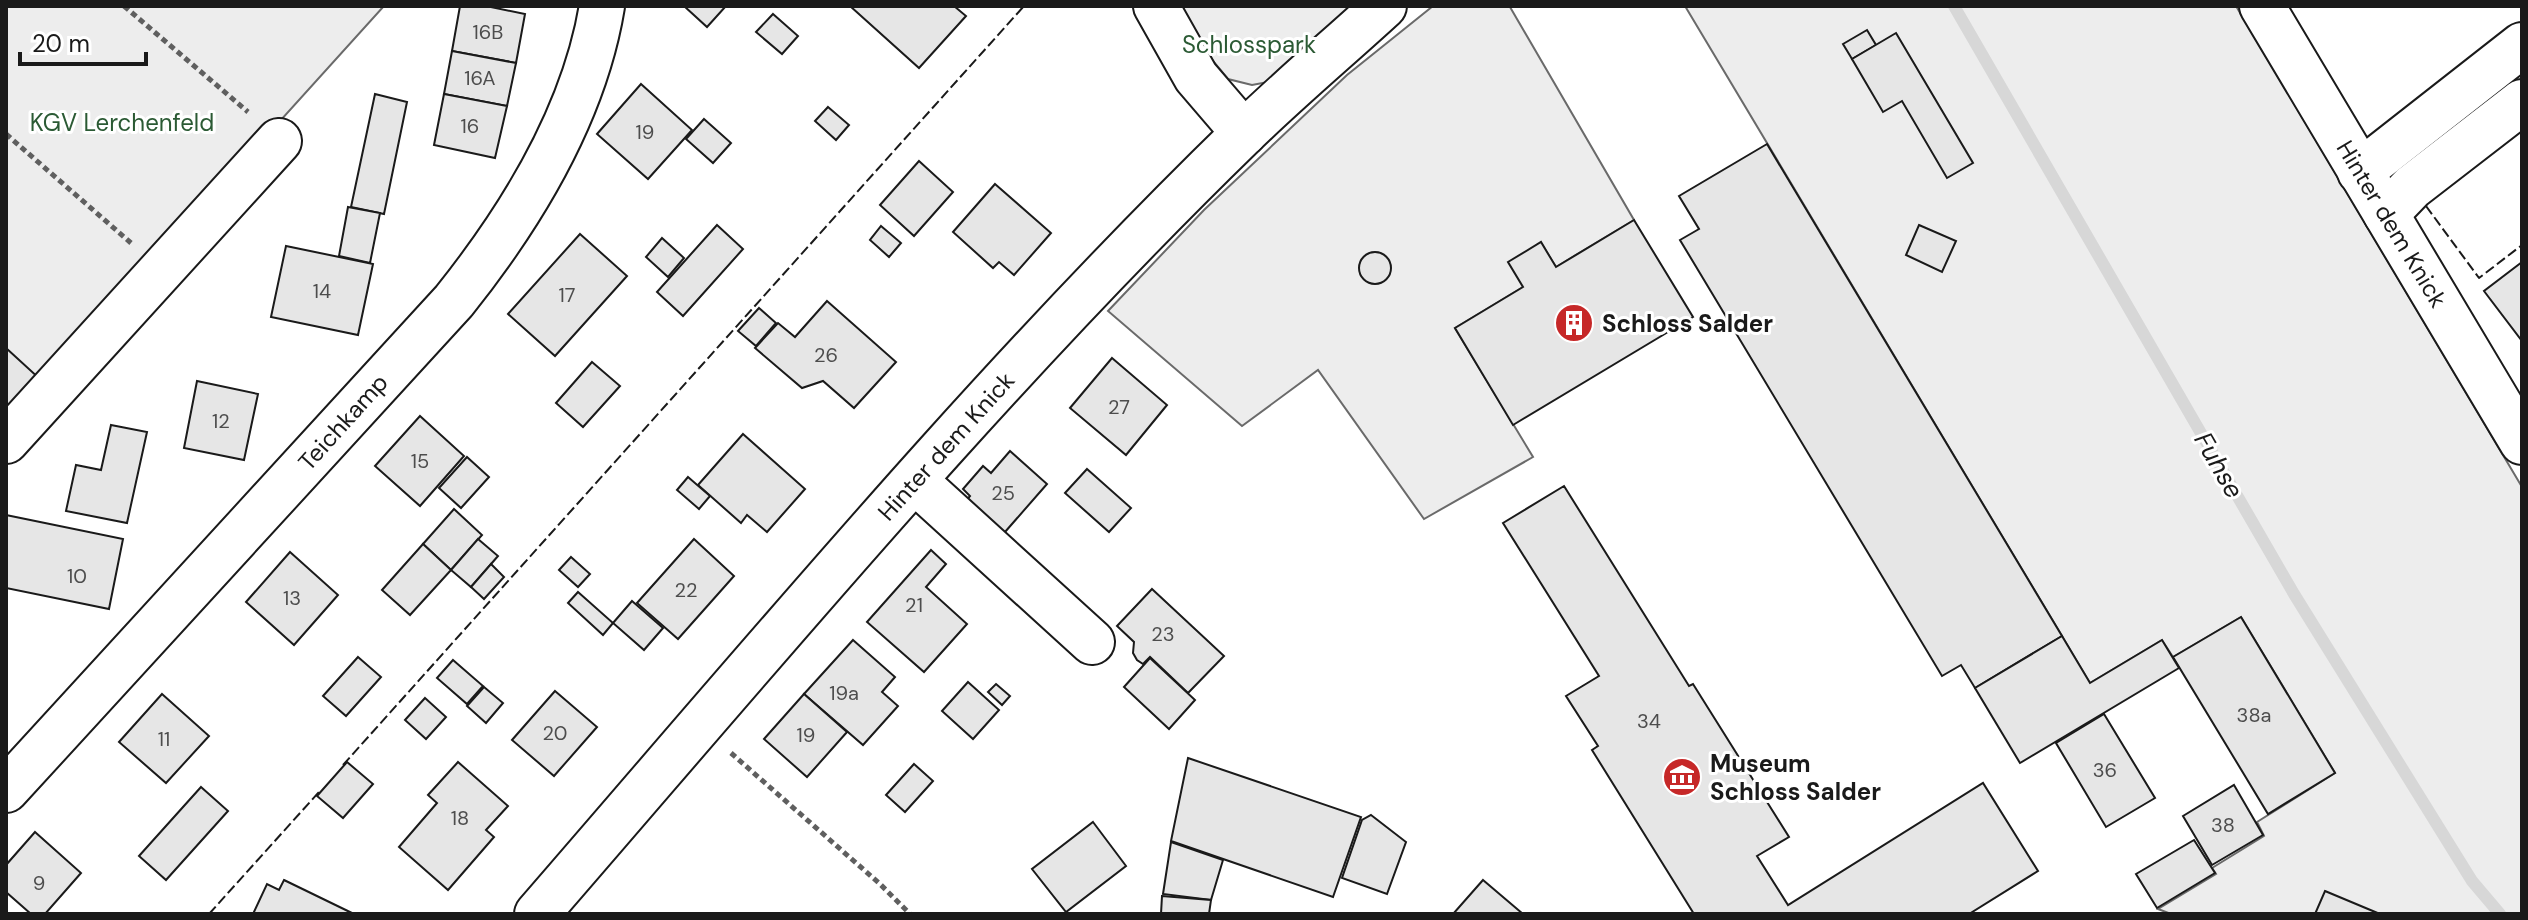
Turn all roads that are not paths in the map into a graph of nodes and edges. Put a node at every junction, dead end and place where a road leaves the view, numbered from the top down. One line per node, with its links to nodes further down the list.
1 (602, 6): 15 (street, Teichkamp)
2 (1156, 6): 7 (street)
3 (1384, 6): 7 (street, Hinter dem Knick)
4 (2262, 6): 9 (street, Hinter dem Knick)
5 (2522, 45): 9 (street)
6 (2522, 102): 10 (street)
7 (1244, 133): 13 (street, Hinter dem Knick)
8 (279, 141): 11 (street)
9 (2360, 172): 10 (street, Hinter dem Knick)
10 (2386, 214): 12 (street, Hinter dem Knick)
11 (6, 441)
12 (2522, 442)
13 (915, 481): 14 (street); 16 (street, Hinter dem Knick)
14 (1092, 642)
15 (6, 790)
16 (537, 914)

